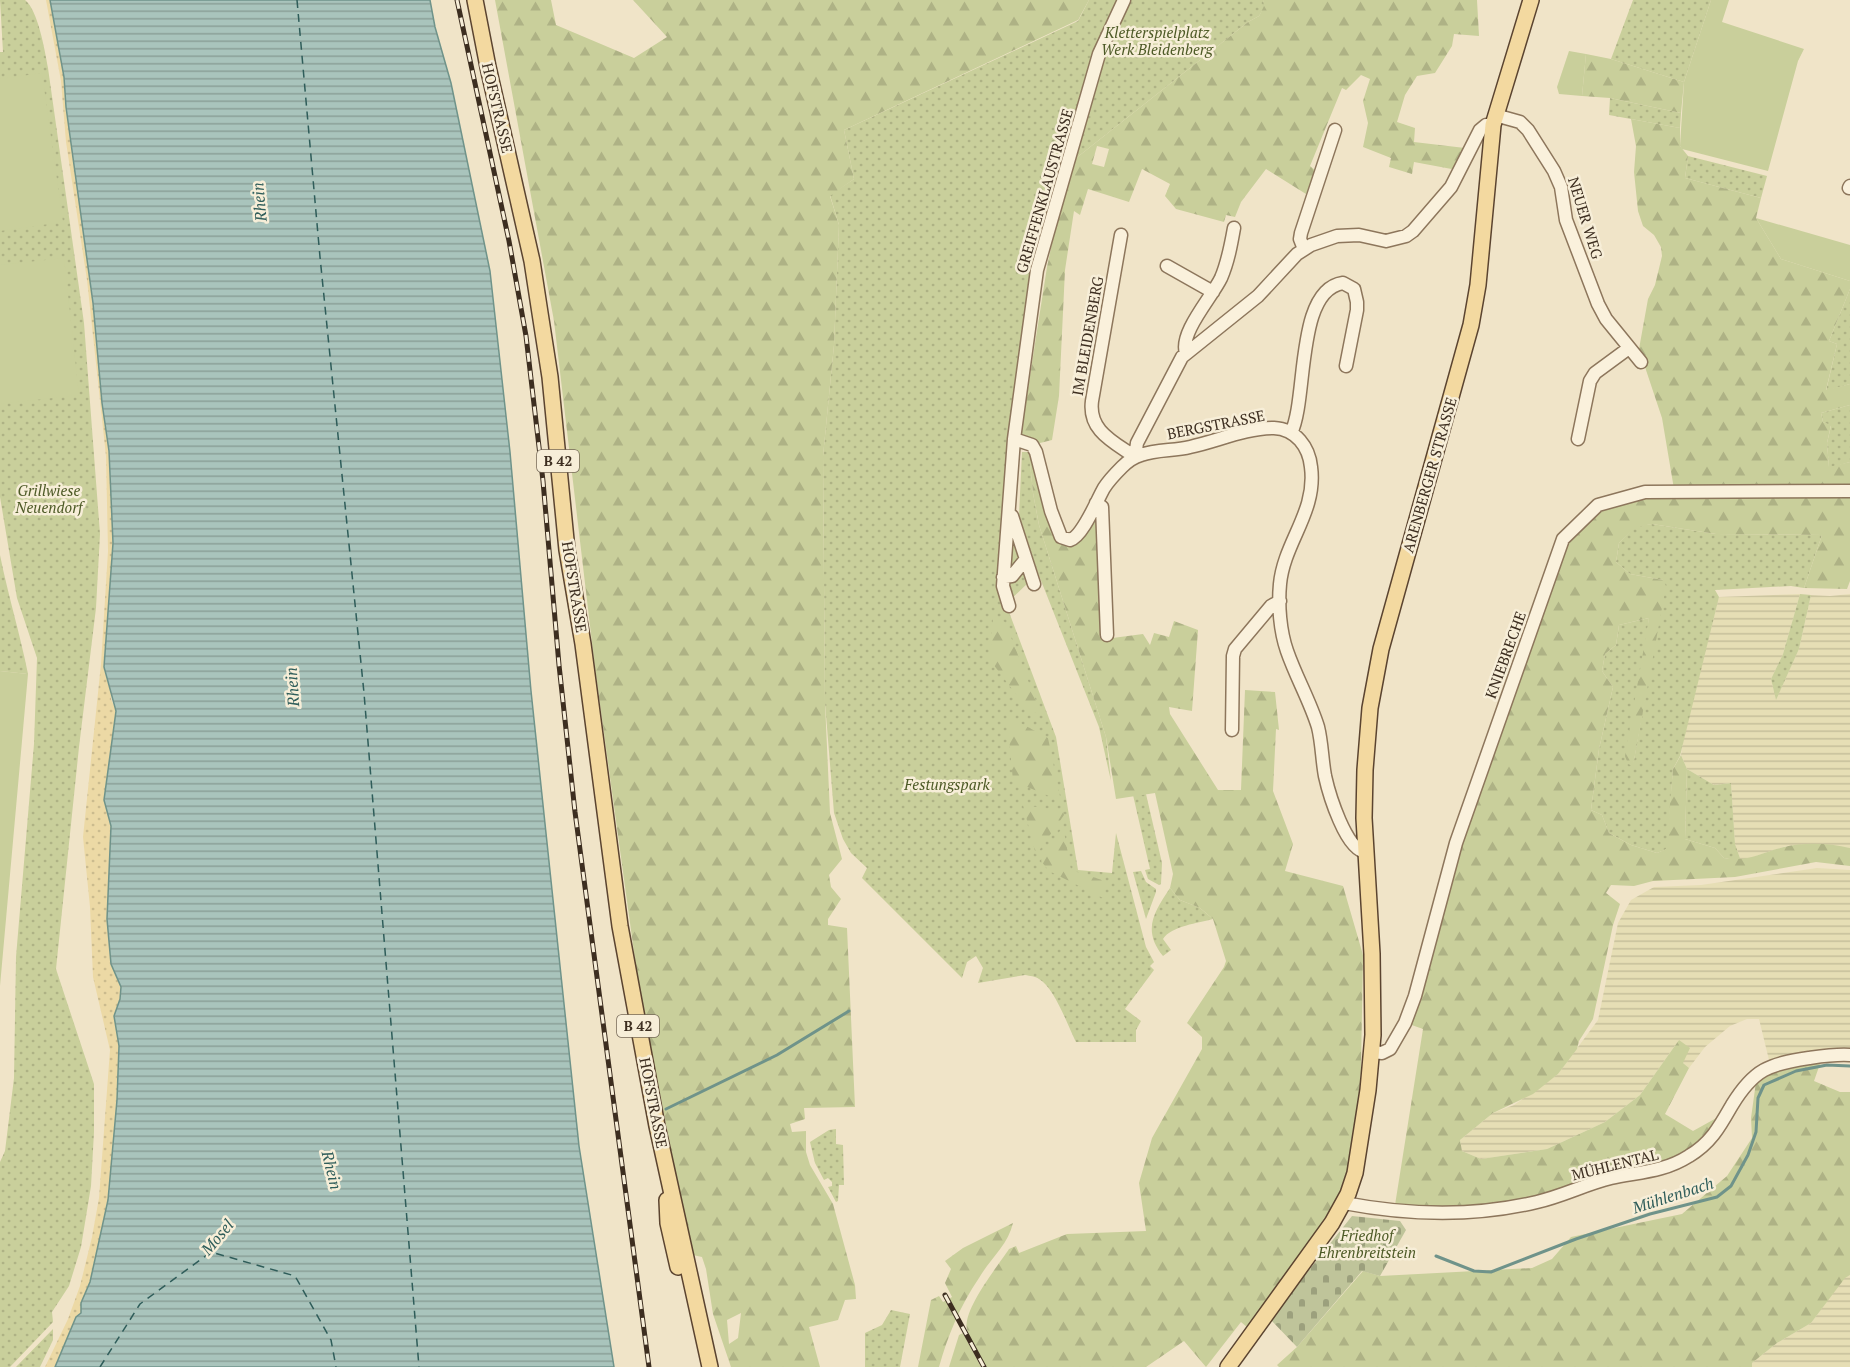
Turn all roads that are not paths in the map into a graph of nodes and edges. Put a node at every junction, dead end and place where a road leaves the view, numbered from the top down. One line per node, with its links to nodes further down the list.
1 (475, 0): 32 (main road, HOFSTRASSE / B 42)
2 (1124, 0): 16 (street, GREIFFENKLAUSTRASSE)
3 (1531, 0): 4 (main road, ARENBERGER STRASSE)
4 (1494, 120): 8 (street); 11 (street, NEUER WEG); 29 (main road, ARENBERGER STRASSE)
5 (1335, 130): 8 (street)
6 (1234, 228): 10 (street)
7 (1121, 235): 18 (street, IM BLEIDENBERG)
8 (1304, 249): 12 (street)
9 (1167, 266): 10 (street)
10 (1213, 292): 12 (street)
11 (1629, 348): 13 (street, NEUER WEG); 17 (street)
12 (1186, 353): 18 (street)
13 (1641, 362)
14 (1346, 366): 15 (street)
15 (1291, 433): 18 (street, BERGSTRASSE); 25 (street)
16 (1014, 439): 20 (street, GREIFFENKLAUSTRASSE); 21 (street, BERGSTRASSE)
17 (1578, 439)
18 (1135, 457): 21 (street, BERGSTRASSE)
19 (1850, 491): 30 (street, KNIEBRECHE)
20 (1009, 503): 22 (street, GREIFFENKLAUSTRASSE); 23 (street, GREIFFENKLAUSTRASSE)
21 (1096, 503): 27 (street)
22 (1026, 560): 23 (street); 24 (street, GREIFFENKLAUSTRASSE)
23 (1003, 577): 26 (street, GREIFFENKLAUSTRASSE)
24 (1034, 584)
25 (1280, 601): 28 (street); 29 (street)
26 (1009, 606)
27 (1107, 635)
28 (1232, 730)
29 (1366, 852): 30 (main road, ARENBERGER STRASSE)
30 (1372, 1052): 33 (main road, ARENBERGER STRASSE)
31 (1850, 1055): 33 (street, MÜHLENTAL)
32 (667, 1176): 34 (main road, HOFSTRASSE / B 42); 35 (main road, HOFSTRASSE / B 42)
33 (1344, 1203): 36 (main road, ARENBERGER STRASSE)
34 (700, 1367)
35 (710, 1367)
36 (1228, 1367)

